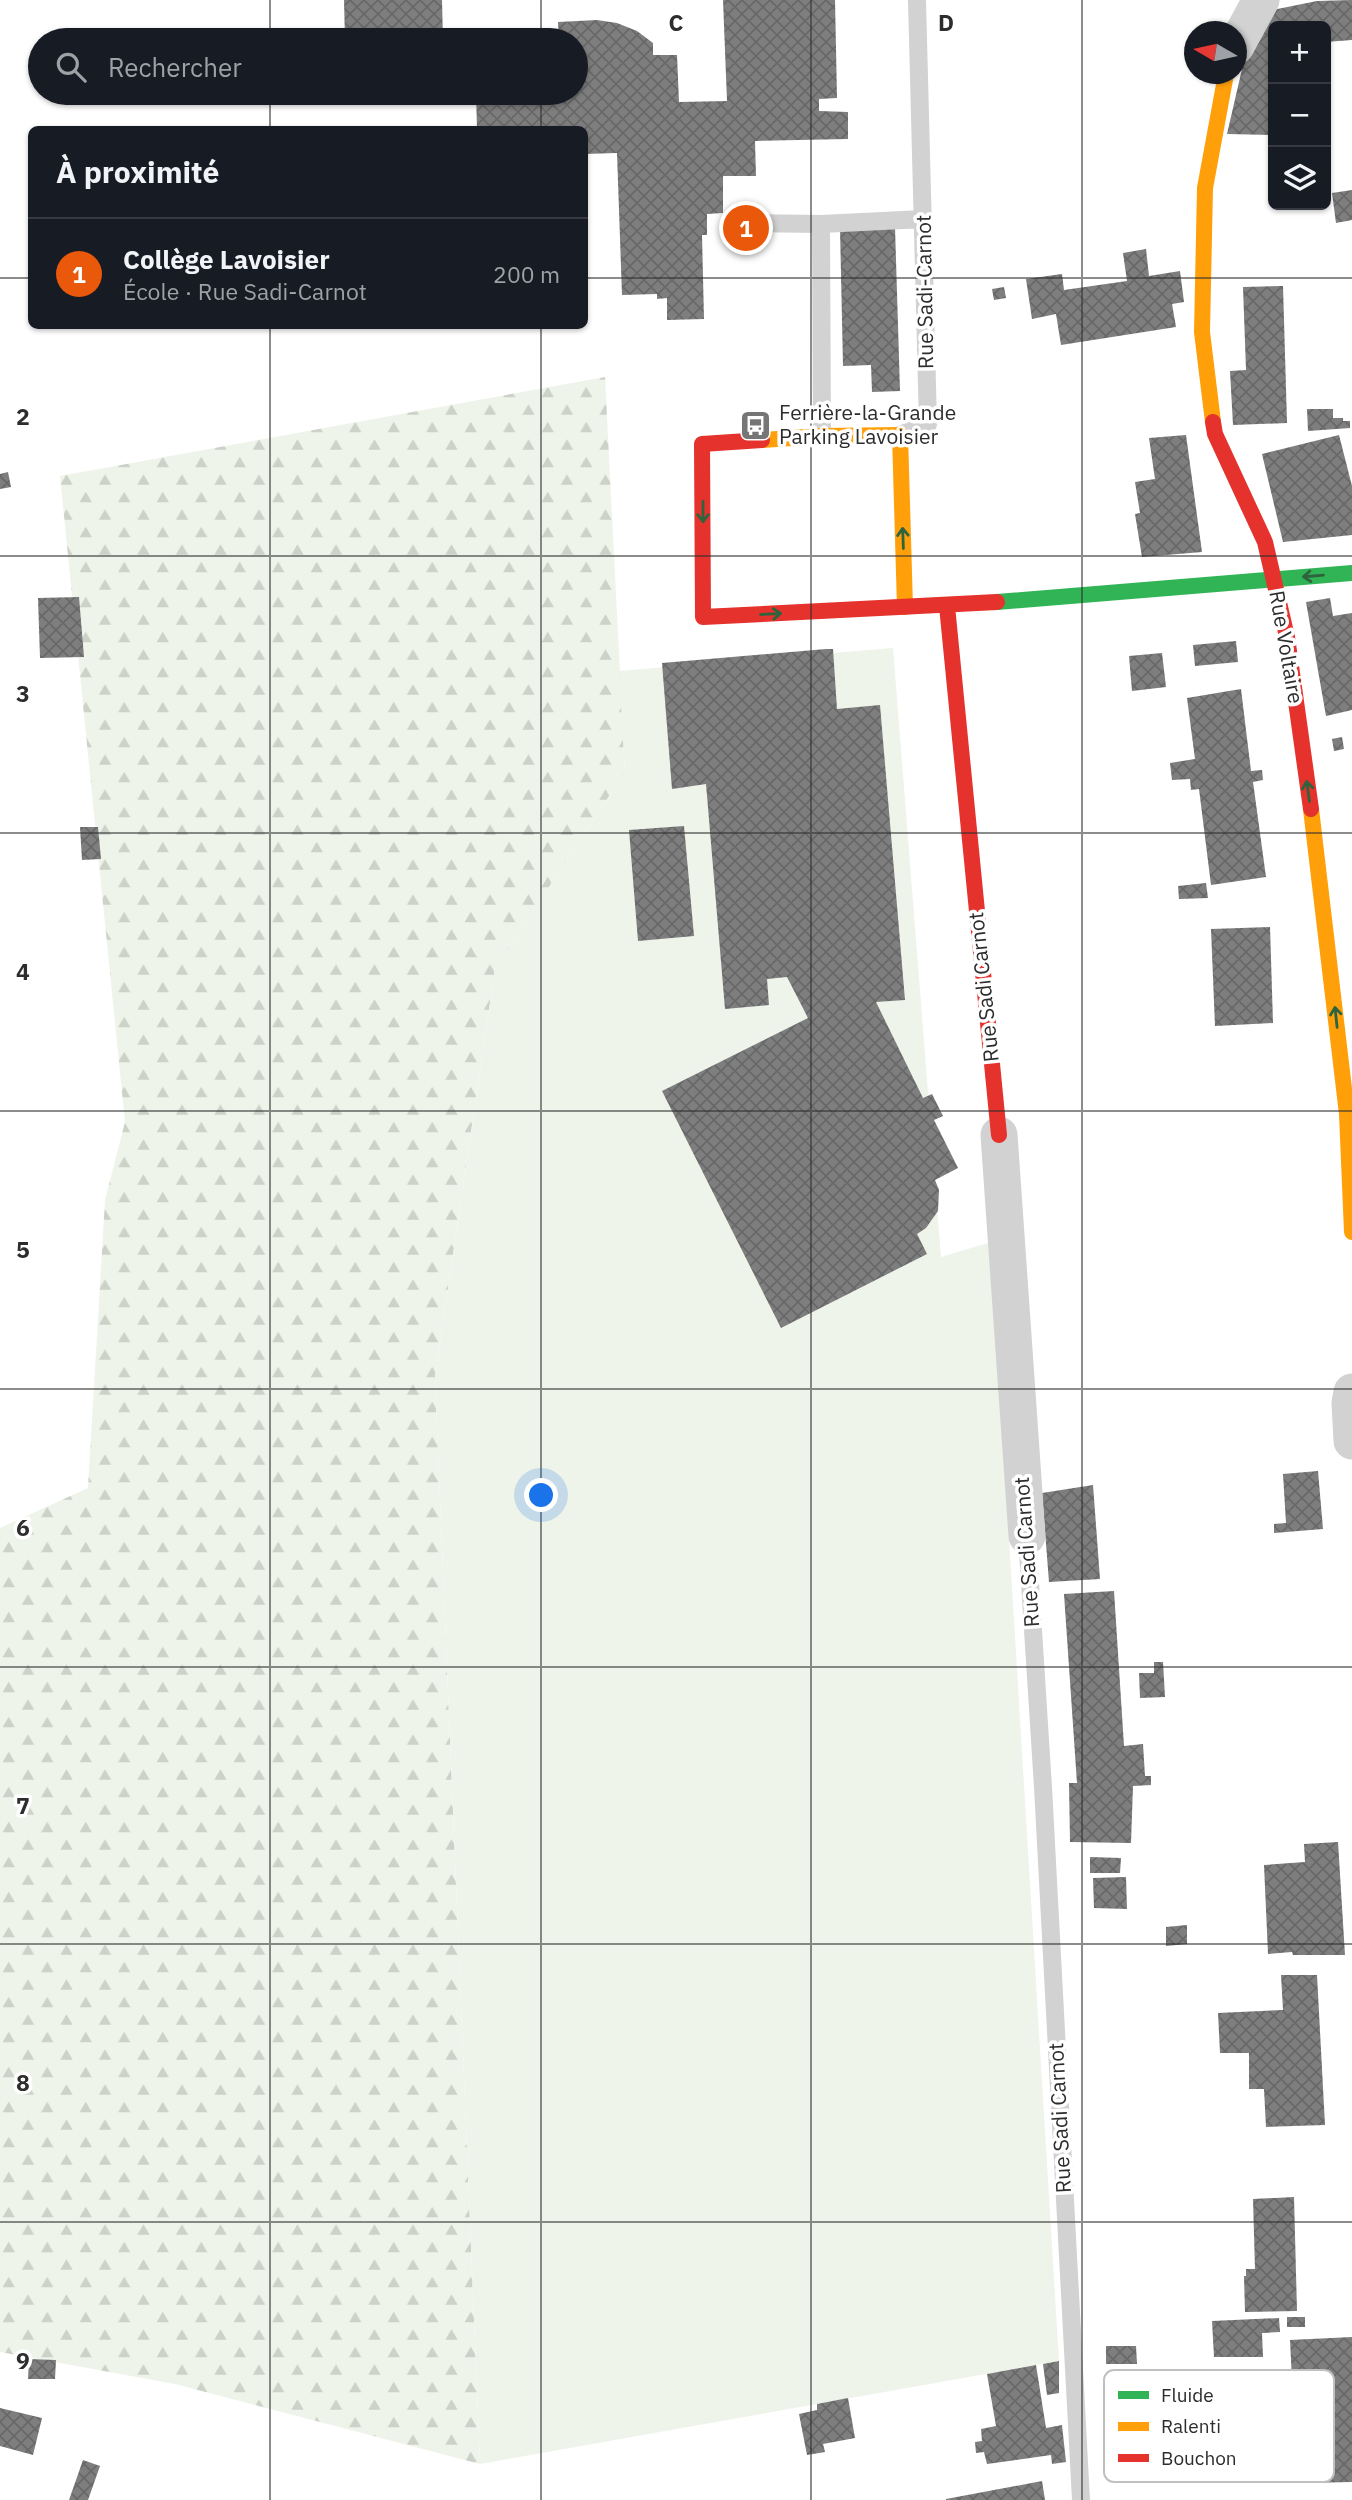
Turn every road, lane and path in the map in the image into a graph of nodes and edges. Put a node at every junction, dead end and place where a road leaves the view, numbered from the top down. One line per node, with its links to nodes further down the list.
1 (918, 0): 5 (lane, Rue Sadi-Carnot)
2 (1261, 0): 3 (street)
3 (1247, 27)
4 (1224, 84): 11 (street, Rue Voltaire)
5 (924, 219): 7 (lane); 8 (lane, Rue Sadi-Carnot)
6 (735, 223): 7 (lane)
7 (821, 224): 9 (lane)
8 (900, 435): 9 (street); 13 (street, one-way to 8)
9 (822, 436): 13 (street, one-way to 13)
10 (1352, 573): 11 (street, one-way to 11)
11 (1274, 579): 12 (street); 15 (street, Rue Voltaire, one-way to 11)
12 (947, 606): 13 (street); 14 (street, Rue Sadi Carnot)
13 (905, 607)
14 (999, 1135): 18 (street, Rue Sadi Carnot)
15 (1352, 1232)
16 (1352, 1392): 17 (street)
17 (1352, 1441)
18 (1027, 1536): 19 (lane, Rue Sadi Carnot)
19 (1082, 2500)

